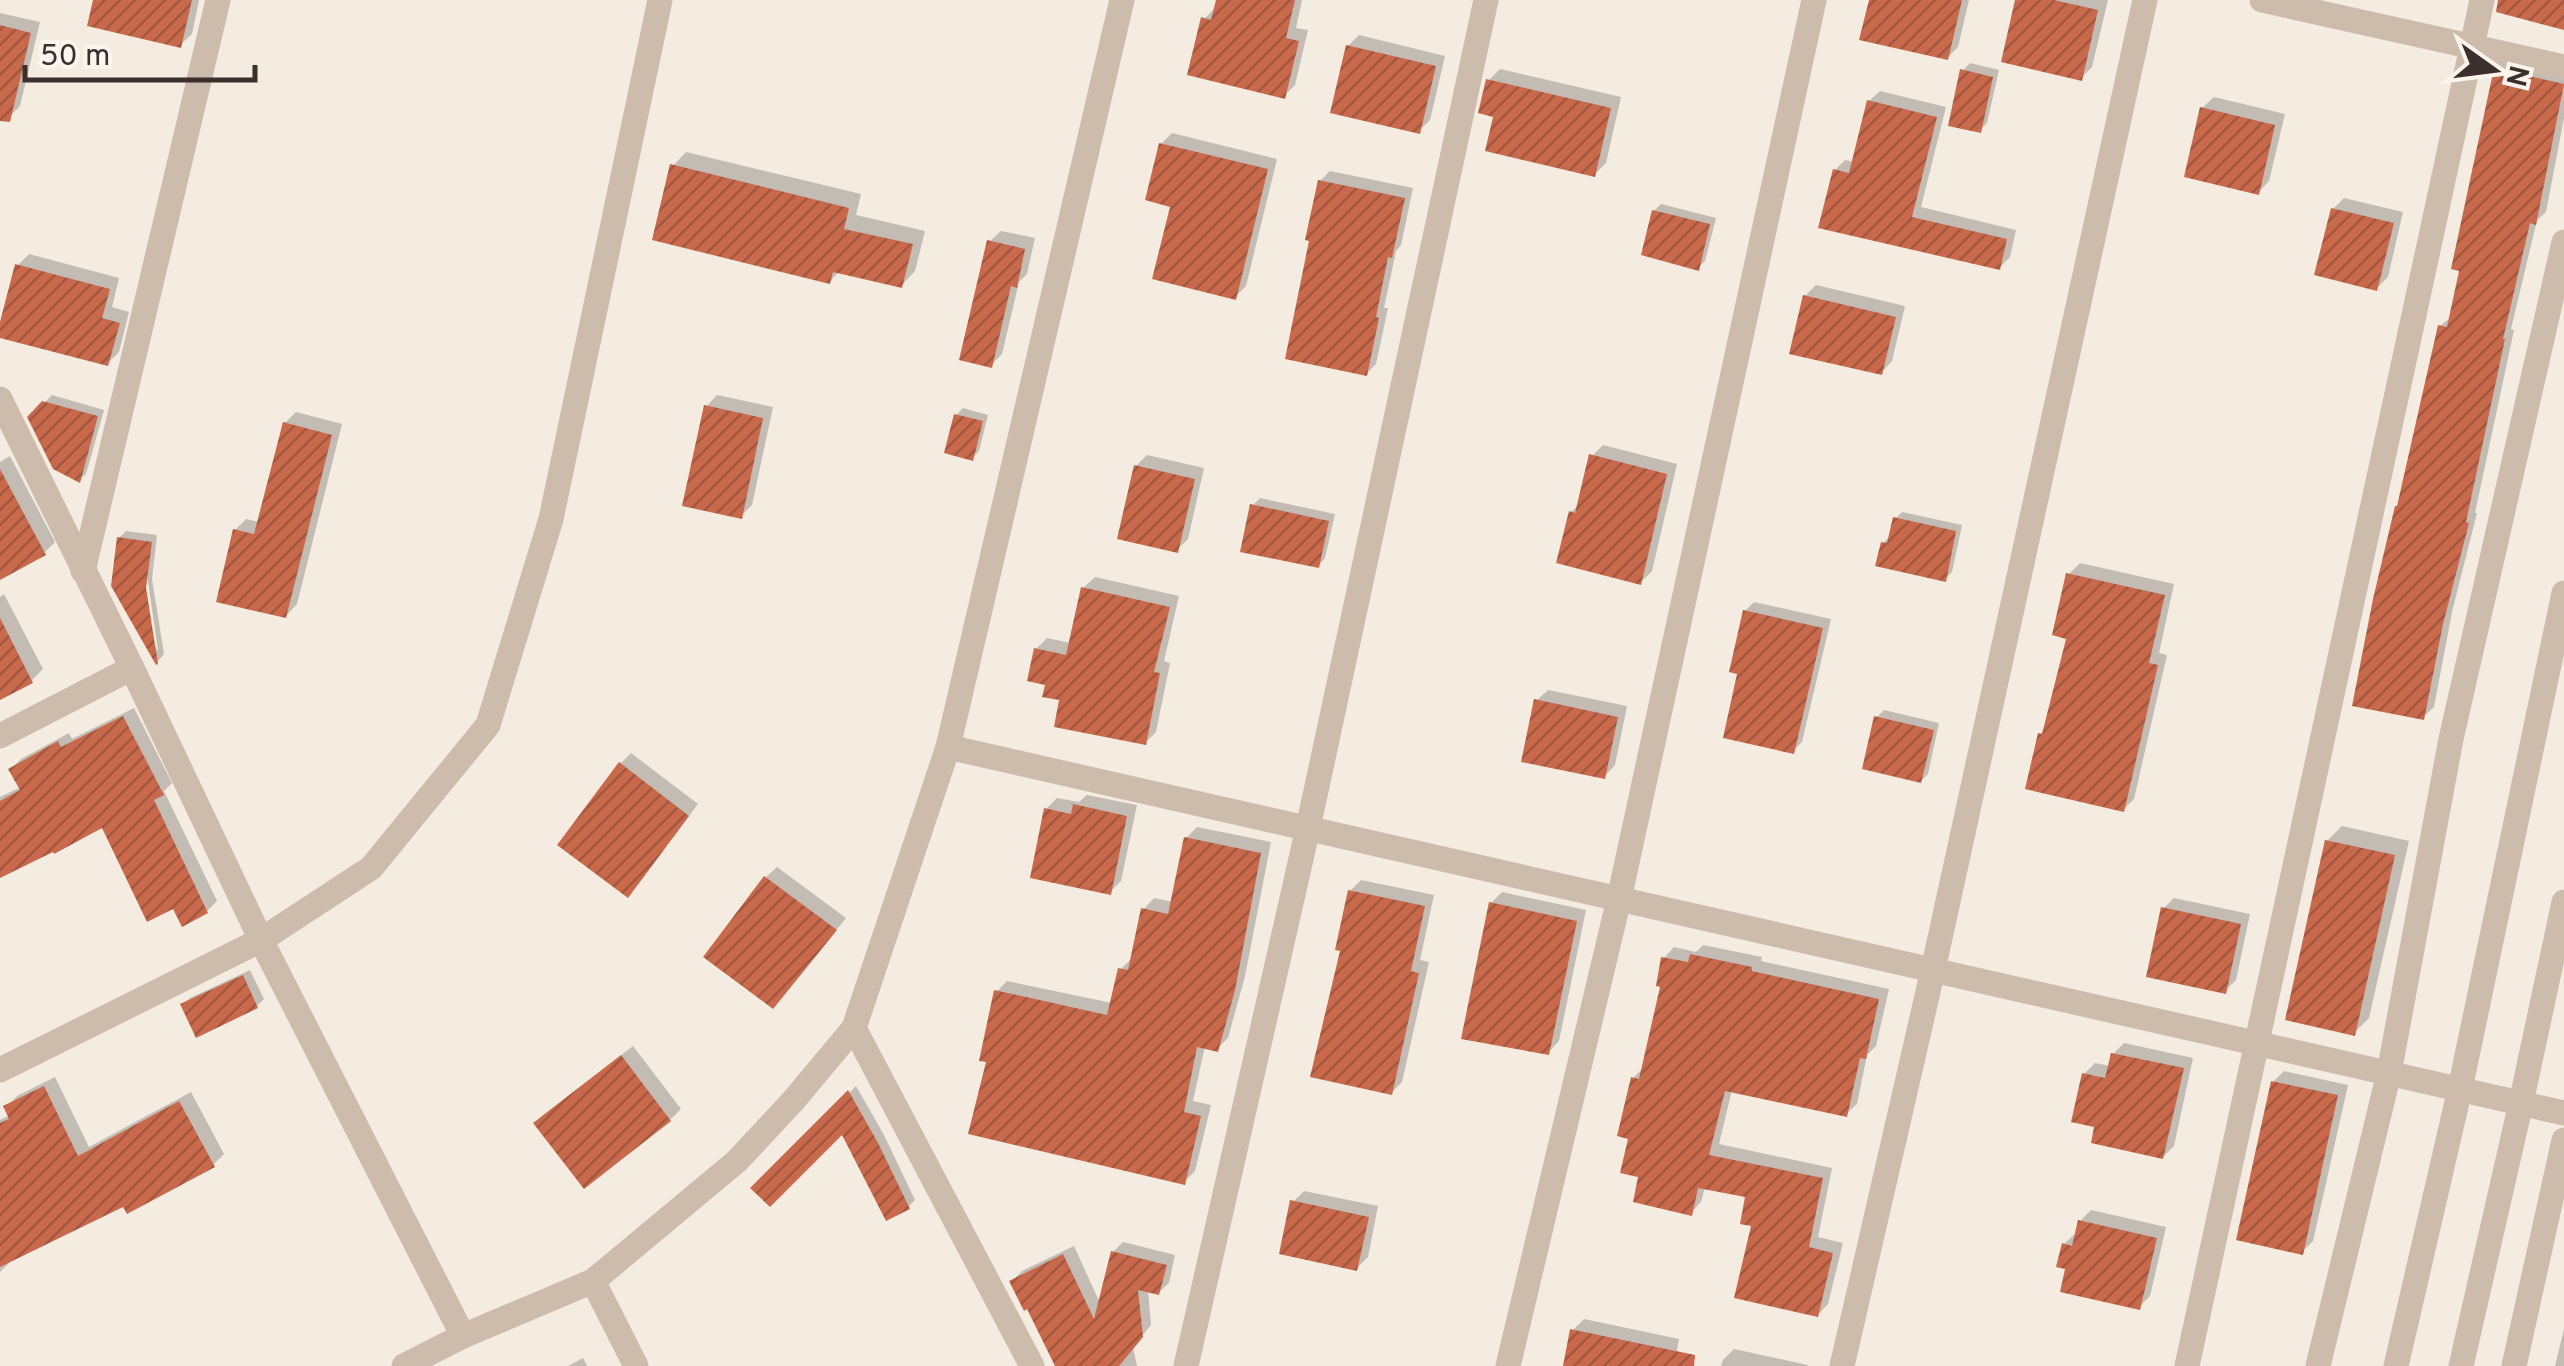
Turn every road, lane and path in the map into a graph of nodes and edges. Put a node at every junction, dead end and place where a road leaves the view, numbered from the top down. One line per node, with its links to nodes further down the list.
1 (218, 0): 14 (street)
2 (660, 0): 22 (street)
3 (1122, 0): 18 (street)
4 (1486, 0): 19 (street)
5 (1814, 0): 20 (street)
6 (2144, 0): 23 (street)
7 (2262, 0): 9 (street)
8 (2482, 0): 9 (street)
9 (2470, 46): 10 (street); 25 (street)
10 (2564, 68)
11 (2564, 242): 27 (street)
12 (0, 399): 13 (street)
13 (9, 441): 14 (street)
14 (83, 571): 16 (street)
15 (2564, 593): 28 (street)
16 (132, 668): 17 (street); 22 (street)
17 (0, 736)
18 (948, 747): 19 (street); 24 (street)
19 (1308, 828): 20 (street); 37 (street)
20 (1619, 899): 23 (street); 38 (street)
21 (2564, 902): 29 (street)
22 (261, 940): 26 (street); 33 (street)
23 (1932, 970): 25 (street); 39 (street)
24 (854, 1028): 32 (street); 36 (street)
25 (2256, 1043): 27 (street); 40 (street)
26 (0, 1070)
27 (2388, 1073): 28 (street); 41 (street)
28 (2460, 1089): 29 (street); 42 (street)
29 (2521, 1103): 30 (street); 43 (street)
30 (2564, 1113)
31 (2564, 1140): 44 (street)
32 (592, 1280): 33 (street); 35 (street)
33 (463, 1336): 34 (street)
34 (404, 1366)
35 (636, 1366)
36 (1032, 1366)
37 (1186, 1366)
38 (1508, 1366)
39 (1842, 1366)
40 (2187, 1366)
41 (2318, 1366)
42 (2396, 1366)
43 (2461, 1366)
44 (2514, 1366)

